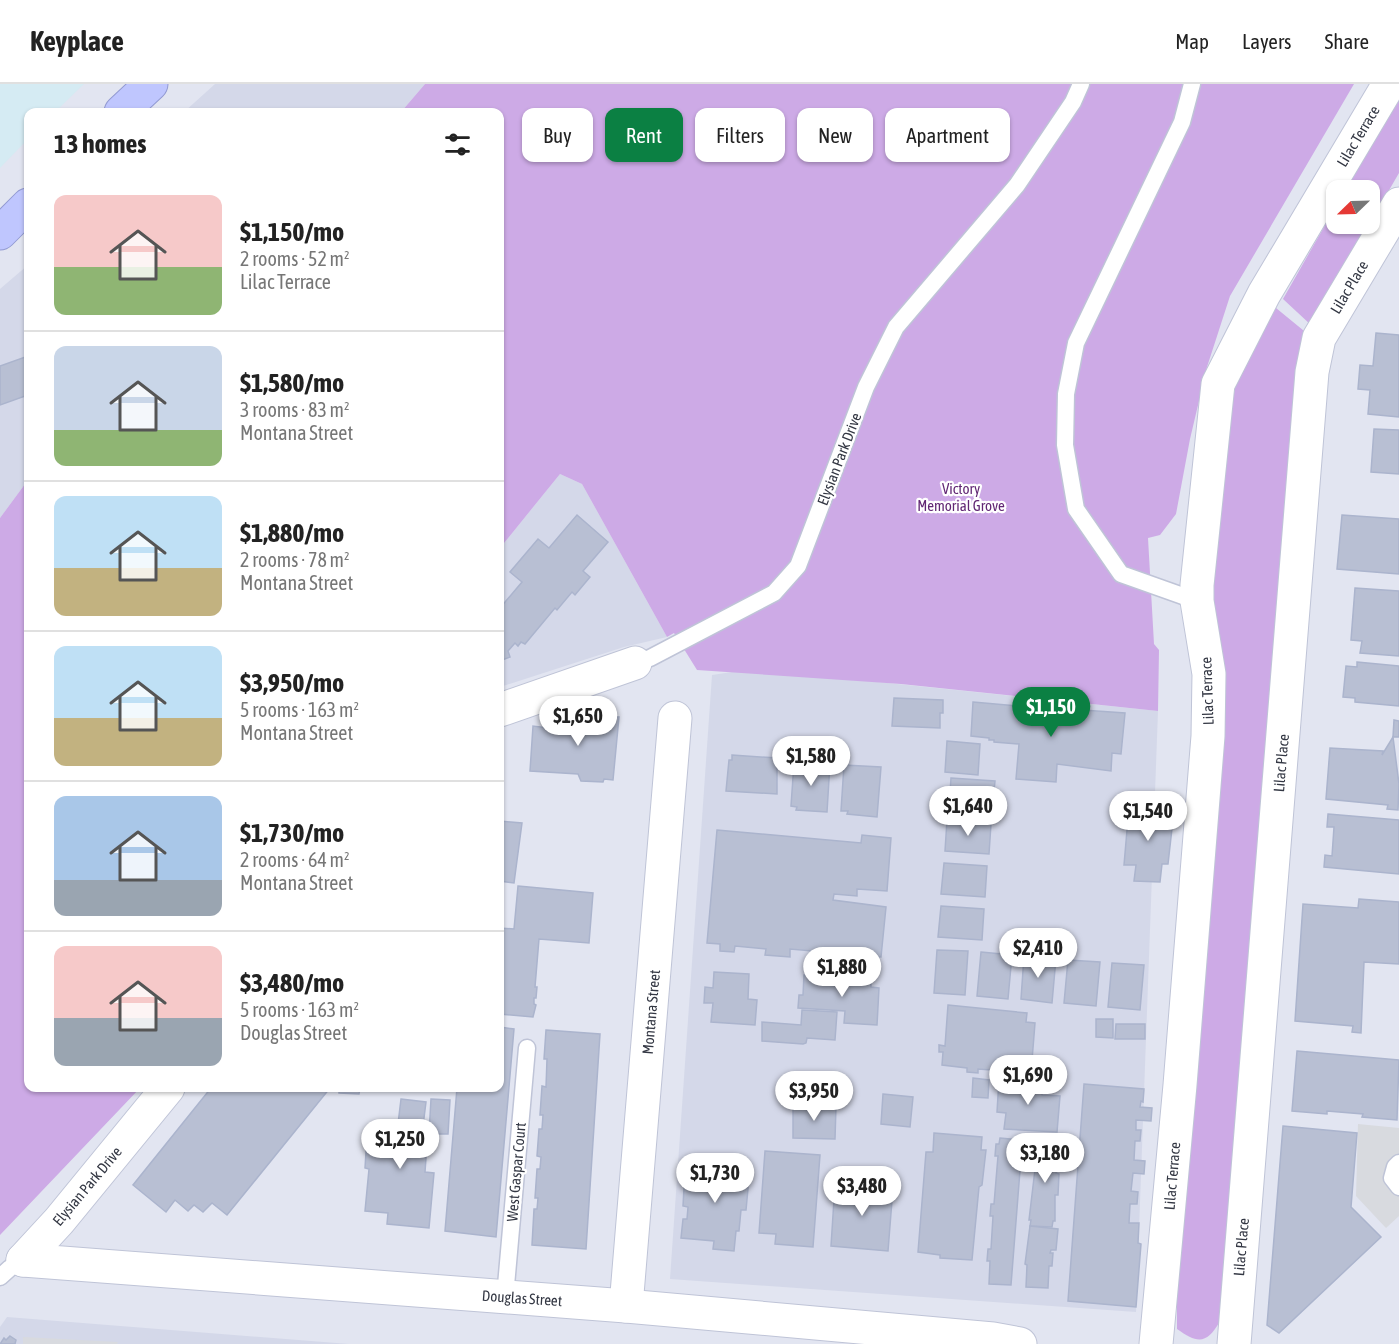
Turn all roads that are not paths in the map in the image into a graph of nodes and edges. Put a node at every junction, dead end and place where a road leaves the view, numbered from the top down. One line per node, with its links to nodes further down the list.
1 (151, 84): 5 (street)
2 (1081, 84): 10 (lane, Elysian Park Drive)
3 (1192, 84): 9 (lane)
4 (1389, 84): 9 (street, Lilac Terrace)
5 (125, 108)
6 (1399, 204): 22 (street, Lilac Place)
7 (24, 209): 8 (street)
8 (0, 233)
9 (1197, 602): 21 (street, Lilac Terrace)
10 (635, 663): 11 (street, Elysian Park Drive)
11 (504, 709)
12 (675, 718): 19 (street, Montana Street)
13 (527, 1048): 18 (lane, West Gaspar Court)
14 (165, 1092): 17 (street, Elysian Park Drive)
15 (1399, 1163): 16 (lane)
16 (1399, 1187)
17 (12, 1268): 18 (street, Douglas Street)
18 (505, 1297): 19 (street, Douglas Street)
19 (626, 1306): 20 (street, Douglas Street)
20 (1002, 1342)
21 (1156, 1344)
22 (1234, 1344)

